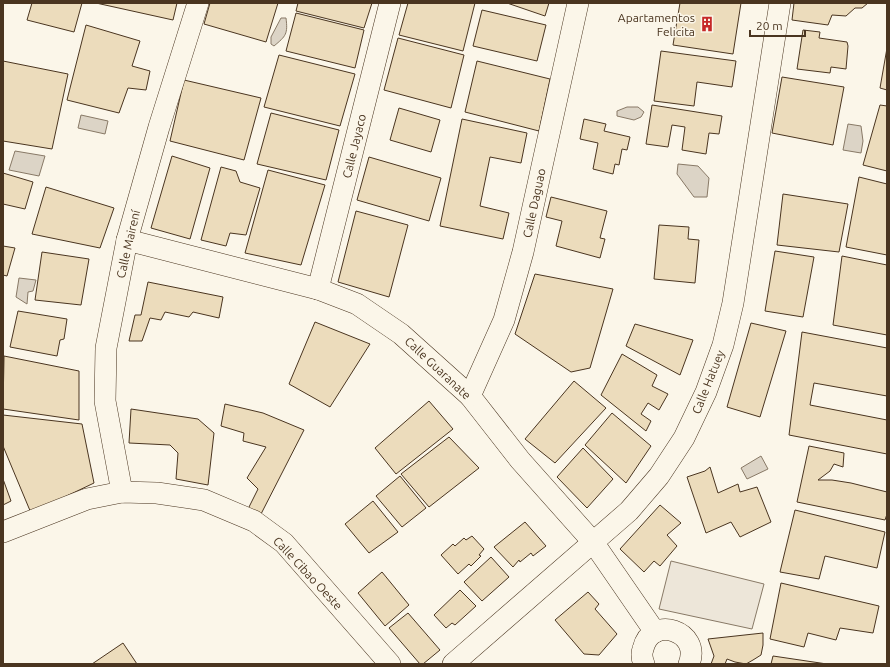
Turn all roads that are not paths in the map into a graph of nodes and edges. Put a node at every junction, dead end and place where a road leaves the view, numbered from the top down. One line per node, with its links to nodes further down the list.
1 (198, 3): 5 (street, Calle Mairení)
2 (390, 3): 6 (street, Calle Jayaco)
3 (578, 3): 7 (street, Calle Daguao)
4 (780, 3): 10 (street, Calle Hatuey)
5 (127, 240): 6 (street, Calle Guaranate); 8 (street, Calle Mairení)
6 (318, 288): 7 (street, Calle Guaranate)
7 (470, 396): 10 (street, Calle Guaranate)
8 (122, 492): 9 (street, Calle Cibao Oeste); 12 (street, Calle Cibao Oeste)
9 (3, 532)
10 (593, 542): 11 (street, Calle Guaranate); 13 (street, Calle Hatuey)
11 (656, 632): 14 (street); 15 (street)
12 (390, 664)
13 (453, 664)
14 (644, 664)
15 (689, 664)

